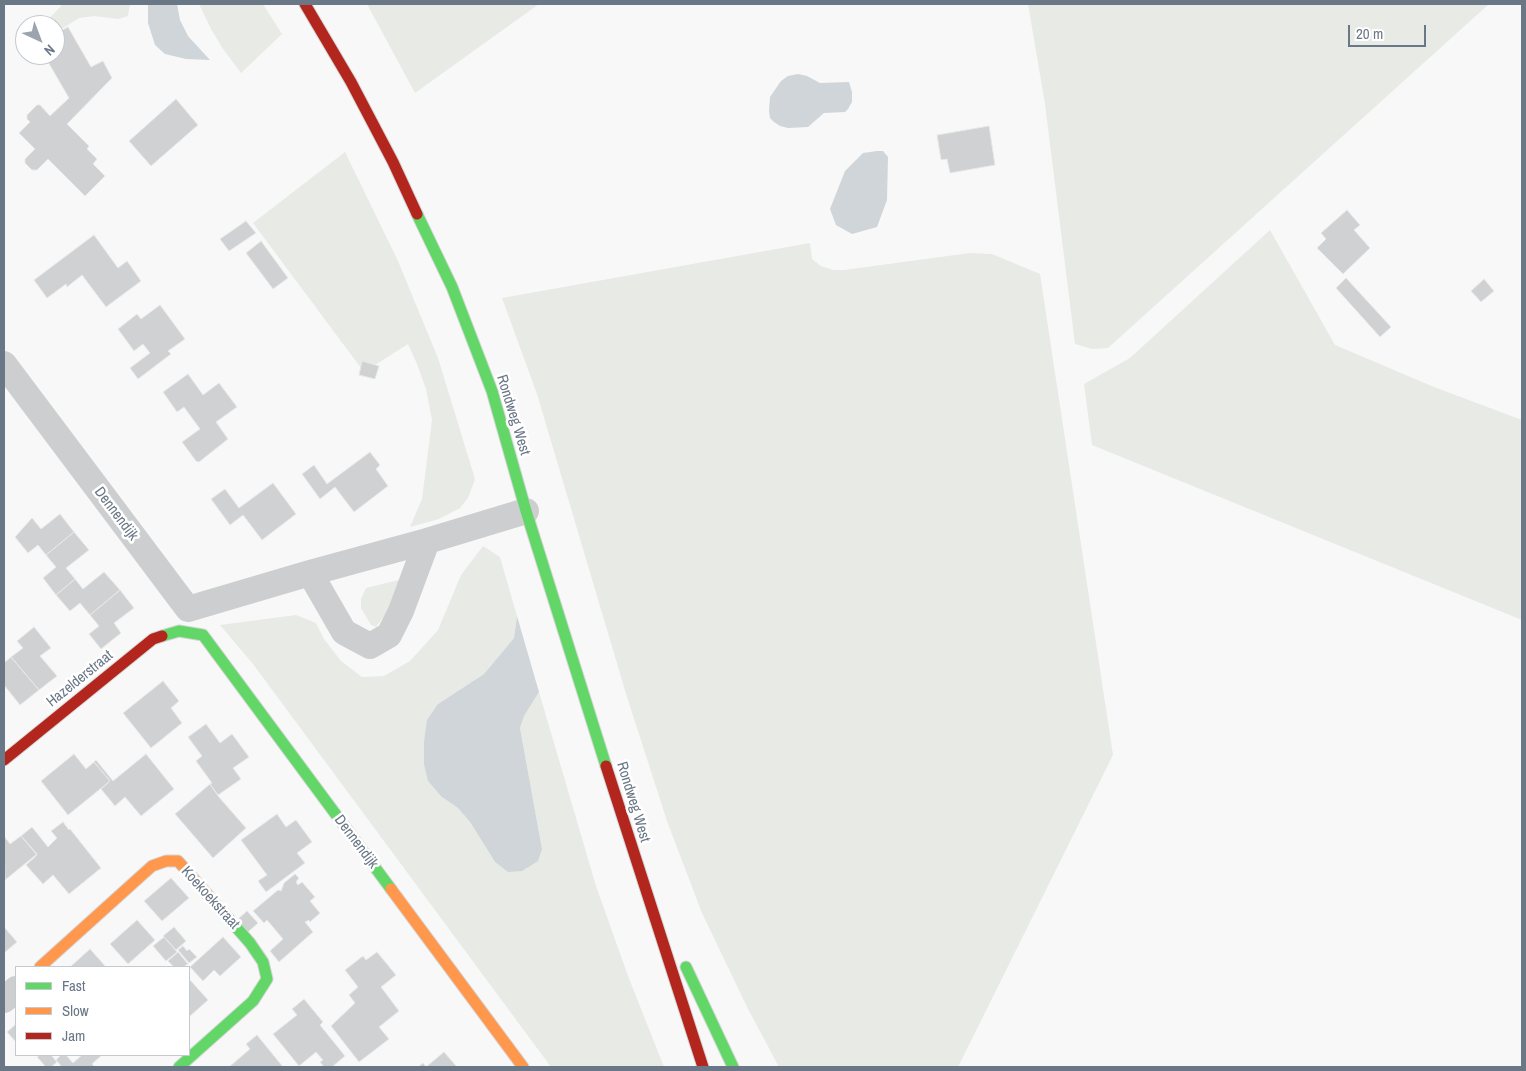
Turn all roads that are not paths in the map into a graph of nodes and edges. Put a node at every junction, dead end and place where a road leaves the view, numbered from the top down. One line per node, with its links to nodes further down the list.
1 (305, 4): 3 (main road, Rondweg West)
2 (4, 364): 5 (street, Dennendijk)
3 (526, 511): 4 (street, Dennendijk); 8 (main road, Rondweg West)
4 (427, 541): 5 (street, Dennendijk); 5 (street)
5 (310, 573)
6 (179, 631): 7 (main road, Hazelderstraat); 13 (main road, Dennendijk)
7 (4, 760)
8 (636, 859): 14 (main road, Rondweg West); 15 (main road, Rondweg West)
9 (41, 966): 12 (main road, Koekoekstraat)
10 (15, 990): 11 (street)
11 (4, 1000)
12 (179, 1067)
13 (523, 1067)
14 (703, 1067)
15 (733, 1067)

